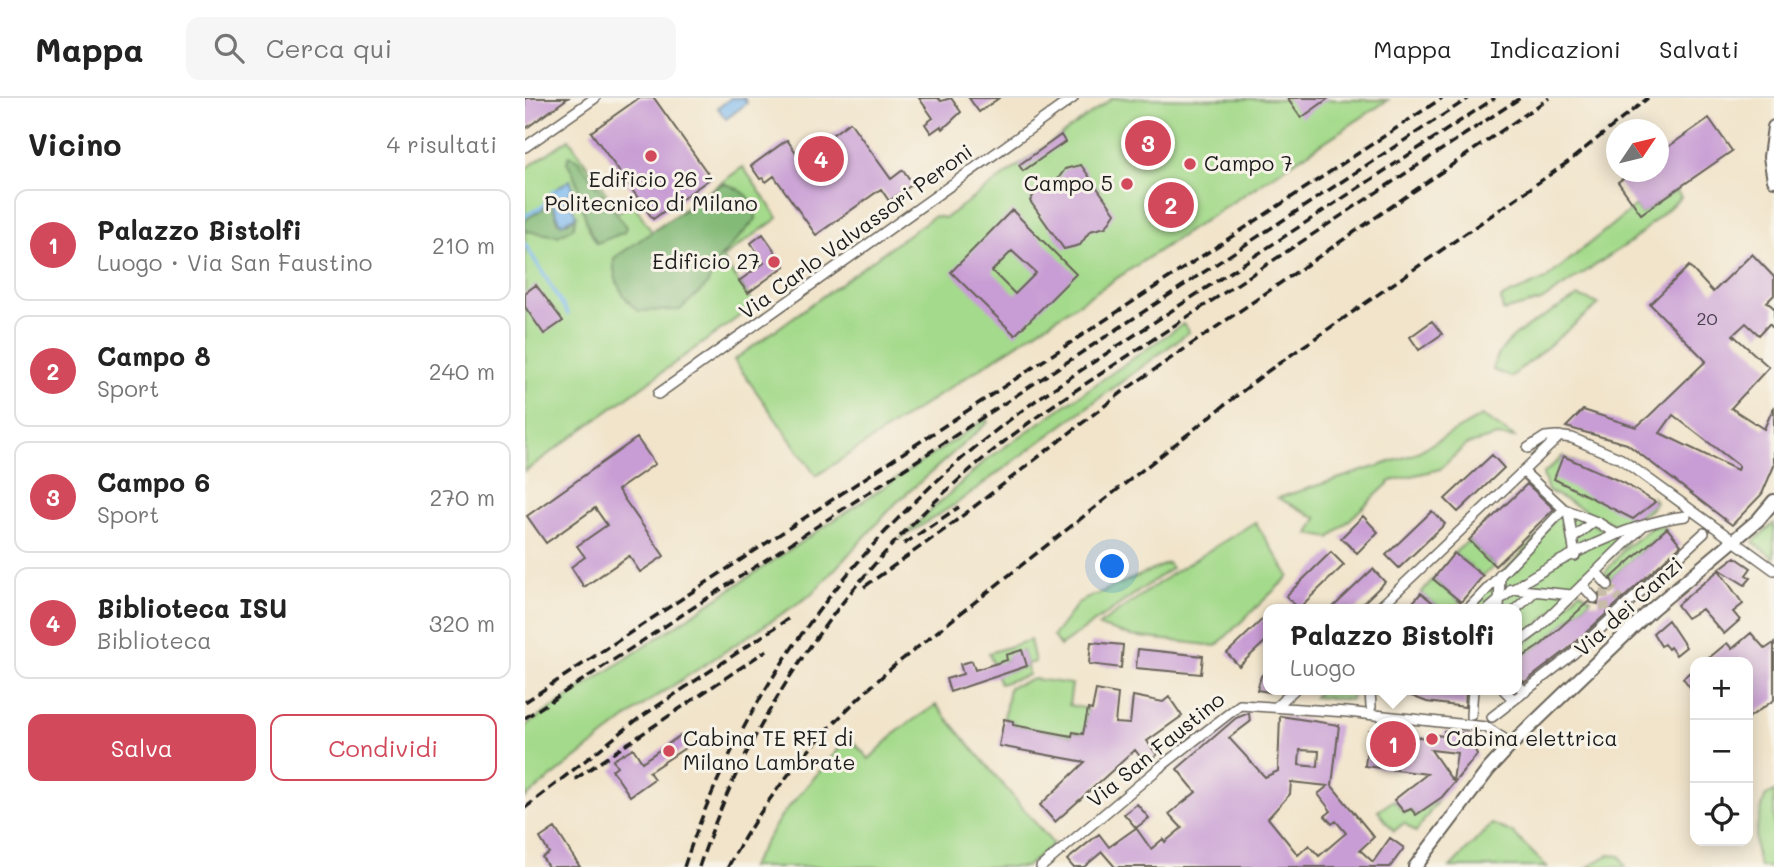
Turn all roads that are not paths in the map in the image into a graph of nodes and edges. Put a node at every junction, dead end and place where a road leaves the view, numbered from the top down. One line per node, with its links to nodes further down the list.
1 (594, 98): 4 (street)
2 (1073, 98): 6 (street, Via Carlo Valvassori Peroni)
3 (1774, 127): 5 (street)
4 (525, 147)
5 (1774, 180)
6 (658, 394)
7 (1560, 436): 8 (street); 18 (street); 29 (street)
8 (1528, 448)
9 (1526, 474): 11 (street)
10 (1774, 501): 18 (street, Via dei Canzi)
11 (1566, 510): 13 (street); 17 (street); 22 (street)
12 (1686, 516): 14 (street)
13 (1594, 521): 16 (street); 17 (street)
14 (1644, 525): 16 (street); 21 (street)
15 (1704, 533): 36 (street)
16 (1616, 534): 19 (street)
17 (1572, 539): 19 (street)
18 (1735, 540): 20 (street); 48 (street, Via dei Canzi)
19 (1575, 556): 25 (street)
20 (1774, 570)
21 (1596, 572): 23 (street); 24 (street)
22 (1500, 574): 30 (street); 31 (street)
23 (1582, 585): 27 (street); 28 (street)
24 (1605, 585)
25 (1511, 589): 26 (street); 32 (street)
26 (1534, 592): 27 (street); 33 (street)
27 (1572, 595): 34 (street)
28 (1594, 598)
29 (1383, 604)
30 (1473, 604)
31 (1499, 604)
32 (1500, 604)
33 (1521, 604)
34 (1522, 640)
35 (1522, 689): 36 (street)
36 (1525, 692): 37 (street)
37 (1522, 694)
38 (1289, 695): 44 (street)
39 (1370, 695): 45 (street)
40 (1473, 695): 46 (street)
41 (1509, 695): 43 (street)
42 (1521, 695): 43 (street)
43 (1514, 700): 47 (street)
44 (1277, 706): 48 (street, Via San Faustino); 49 (street, Via San Faustino)
45 (1371, 707)
46 (1471, 715)
47 (1492, 717)
48 (1512, 744): 50 (street, Via dei Canzi)
49 (1041, 867)
50 (1415, 867)

